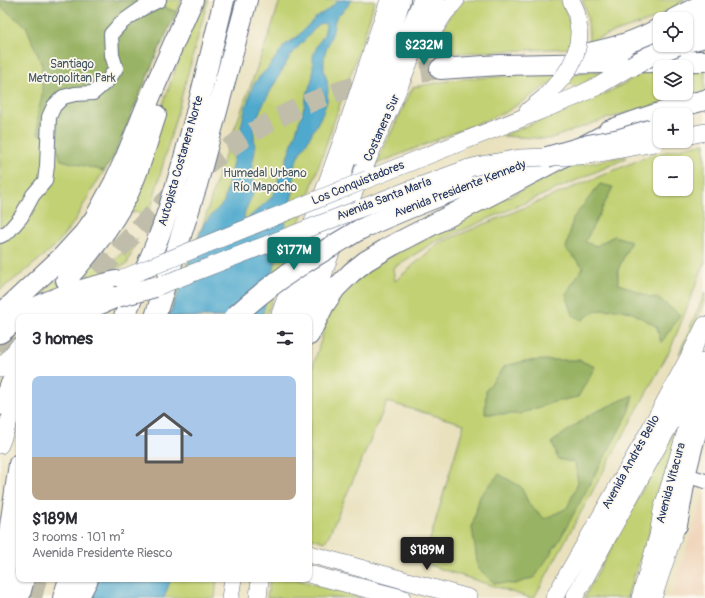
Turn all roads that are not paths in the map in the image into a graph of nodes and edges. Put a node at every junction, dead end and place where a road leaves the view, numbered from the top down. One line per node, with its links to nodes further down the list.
1 (159, 0): 38 (street)
2 (193, 0): 15 (highway)
3 (224, 0): 42 (highway, Autopista Costanera Norte)
4 (247, 0): 39 (highway, Autopista Costanera Norte)
5 (389, 0): 37 (main road, Costanera Sur)
6 (400, 0): 37 (highway)
7 (422, 0): 37 (main road, Costanera Sur)
8 (435, 0): 19 (highway)
9 (440, 0): 19 (main road, Costanera Sur)
10 (456, 0): 27 (main road)
11 (571, 0): 31 (main road, bridge)
12 (705, 2): 13 (highway)
13 (687, 12)
14 (705, 19): 16 (main road)
15 (184, 21): 40 (highway); 52 (highway)
16 (693, 25)
17 (653, 32): 24 (highway)
18 (705, 37): 20 (highway)
19 (420, 38): 27 (main road, Costanera Sur)
20 (693, 40)
21 (653, 51): 25 (main road, Los Conquistadores, bridge)
22 (660, 52): 25 (highway, bridge)
23 (705, 61): 24 (highway)
24 (500, 65): 26 (highway)
25 (632, 66): 31 (main road, Los Conquistadores)
26 (440, 69)
27 (401, 84): 53 (main road, Costanera Sur)
28 (705, 100): 32 (highway, Avenida Presidente Kennedy)
29 (705, 113): 30 (highway)
30 (693, 116)
31 (508, 124): 42 (main road, Los Conquistadores, bridge)
32 (621, 126): 49 (highway, Avenida Presidente Kennedy, bridge); 56 (highway)
33 (705, 132): 35 (main road)
34 (653, 135): 36 (highway, bridge)
35 (693, 135)
36 (547, 157): 41 (main road, Avenida Santa María, bridge)
37 (318, 228): 50 (main road, Costanera Sur); 51 (main road, Costanera Sur)
38 (0, 236)
39 (178, 246): 47 (highway); 48 (highway, Autopista Costanera Norte)
40 (66, 280)
41 (155, 287): 42 (highway, bridge)
42 (119, 295): 43 (highway); 44 (main road, Los Conquistadores); 45 (highway); 46 (main road)
43 (26, 314)
44 (55, 314)
45 (78, 314)
46 (97, 314)
47 (144, 314)
48 (156, 314)
49 (237, 314)
50 (280, 314)
51 (294, 314)
52 (0, 315)
53 (312, 316)
54 (16, 321): 57 (highway)
55 (705, 325): 86 (main road, Avenida Andrés Bello)
56 (312, 329)
57 (0, 333)
58 (16, 350): 60 (main road)
59 (705, 361): 87 (main road, Avenida Andrés Bello)
60 (0, 369)
61 (705, 369): 88 (main road, Avenida Vitacura)
62 (16, 374): 64 (highway)
63 (705, 404): 70 (highway)
64 (0, 405)
65 (16, 406): 67 (main road)
66 (705, 434): 68 (main road, Avenida Vitacura)
67 (0, 446)
68 (698, 479): 70 (main road, Avenida Vitacura)
69 (16, 483): 78 (highway)
70 (677, 525): 89 (main road, Avenida Vitacura)
71 (312, 555): 85 (main road)
72 (312, 575): 84 (main road)
73 (23, 582): 79 (highway)
74 (59, 582): 80 (highway)
75 (233, 582): 82 (main road)
76 (260, 582): 83 (main road)
77 (80, 585): 81 (highway)
78 (3, 598)
79 (18, 598)
80 (54, 598)
81 (63, 598)
82 (230, 598)
83 (258, 598)
84 (402, 598)
85 (470, 598)
86 (554, 598)
87 (574, 598)
88 (640, 598)
89 (653, 598)

